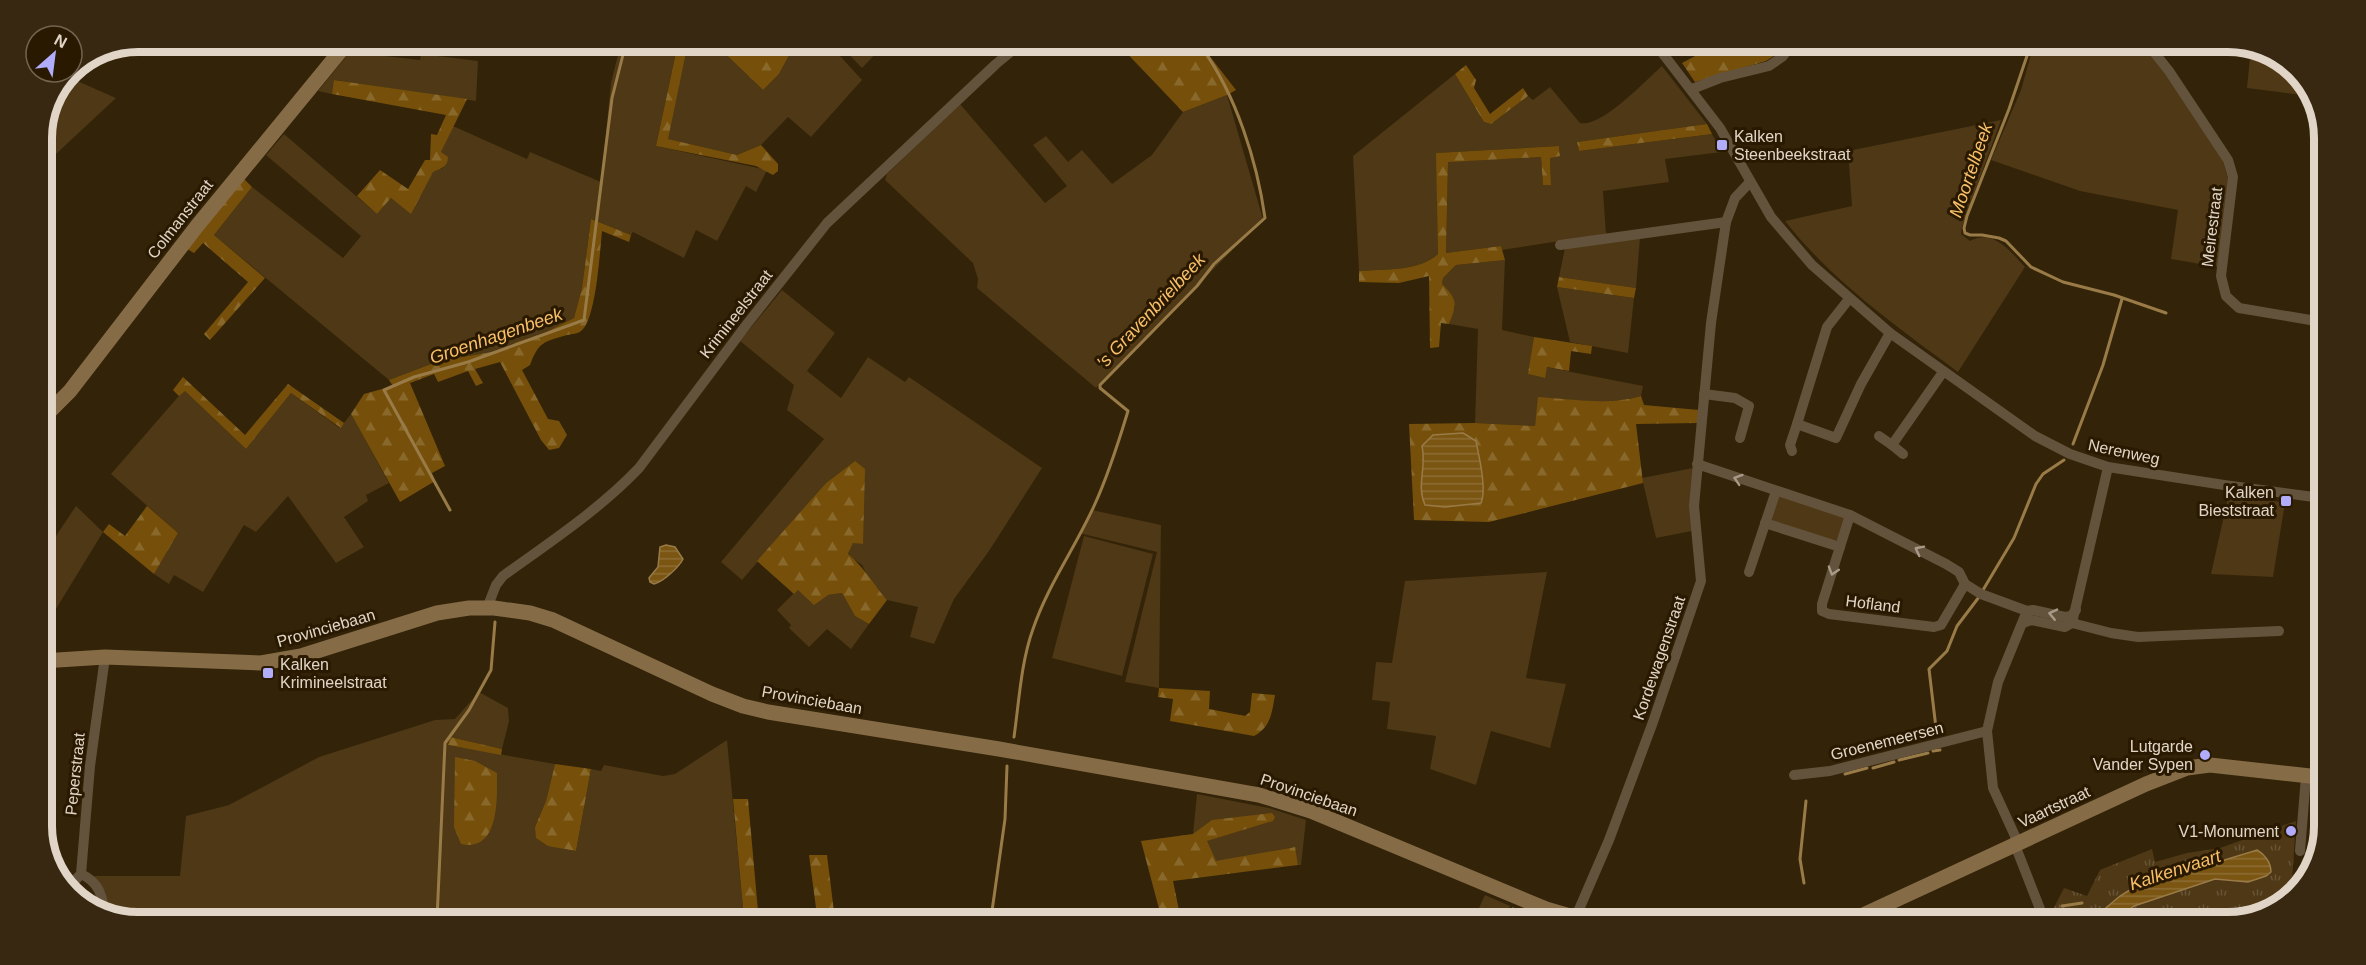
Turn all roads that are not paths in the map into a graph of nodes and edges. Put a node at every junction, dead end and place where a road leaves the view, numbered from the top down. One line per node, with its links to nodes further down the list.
1 (338, 53): 15 (main road, Colmanstraat)
2 (1009, 53): 31 (street, Krimineelstraat)
3 (1664, 53): 6 (street, Nerenweg)
4 (1785, 53): 6 (street)
5 (2155, 53): 11 (street, Meirestraat)
6 (1692, 89): 7 (street, Nerenweg)
7 (1750, 182): 8 (street, Kordewagenstraat); 10 (street, Nerenweg)
8 (1726, 222): 9 (street); 14 (street, Kordewagenstraat)
9 (1560, 245)
10 (1850, 299): 12 (street, Nerenweg); 16 (street)
11 (2313, 321)
12 (1890, 333): 13 (street, Nerenweg); 16 (street)
13 (1943, 372): 19 (street); 23 (street, Nerenweg)
14 (1704, 394): 18 (street); 22 (street, Kordewagenstraat)
15 (52, 408)
16 (1797, 424): 20 (street)
17 (1879, 436): 19 (street)
18 (1740, 438)
19 (1892, 445): 21 (street)
20 (1792, 451)
21 (1903, 454)
22 (1697, 464): 24 (street, one-way to 22); 49 (street, Kordewagenstraat)
23 (2108, 466): 25 (street, Nerenweg); 32 (street)
24 (1776, 490): 26 (street); 27 (street)
25 (2314, 497)
26 (1850, 515): 28 (street, Hofland); 30 (street, one-way to 26)
27 (1765, 523): 28 (street); 29 (street)
28 (1840, 547): 30 (street, Hofland, one-way to 30)
29 (1749, 572)
30 (1965, 584): 33 (street)
31 (487, 608): 37 (main road, Provinciebaan); 48 (main road, Provinciebaan)
32 (2076, 610): 33 (street, one-way to 33); 35 (street)
33 (2027, 611): 34 (street)
34 (2023, 623): 35 (street); 39 (street)
35 (2072, 623): 36 (street)
36 (2280, 631)
37 (105, 657): 38 (main road, Provinciebaan); 45 (street, Peperstraat)
38 (53, 660)
39 (1987, 731): 41 (street, Groenemeersen); 43 (street)
40 (2314, 774): 43 (main road, Vaartstraat)
41 (1794, 775)
42 (2314, 779): 44 (street)
43 (2015, 845): 50 (main road, Vaartstraat); 51 (street)
44 (2300, 851)
45 (81, 874): 46 (street); 47 (street)
46 (73, 882)
47 (103, 905)
48 (1554, 912)
49 (1582, 912)
50 (1870, 912)
51 (2041, 912)

